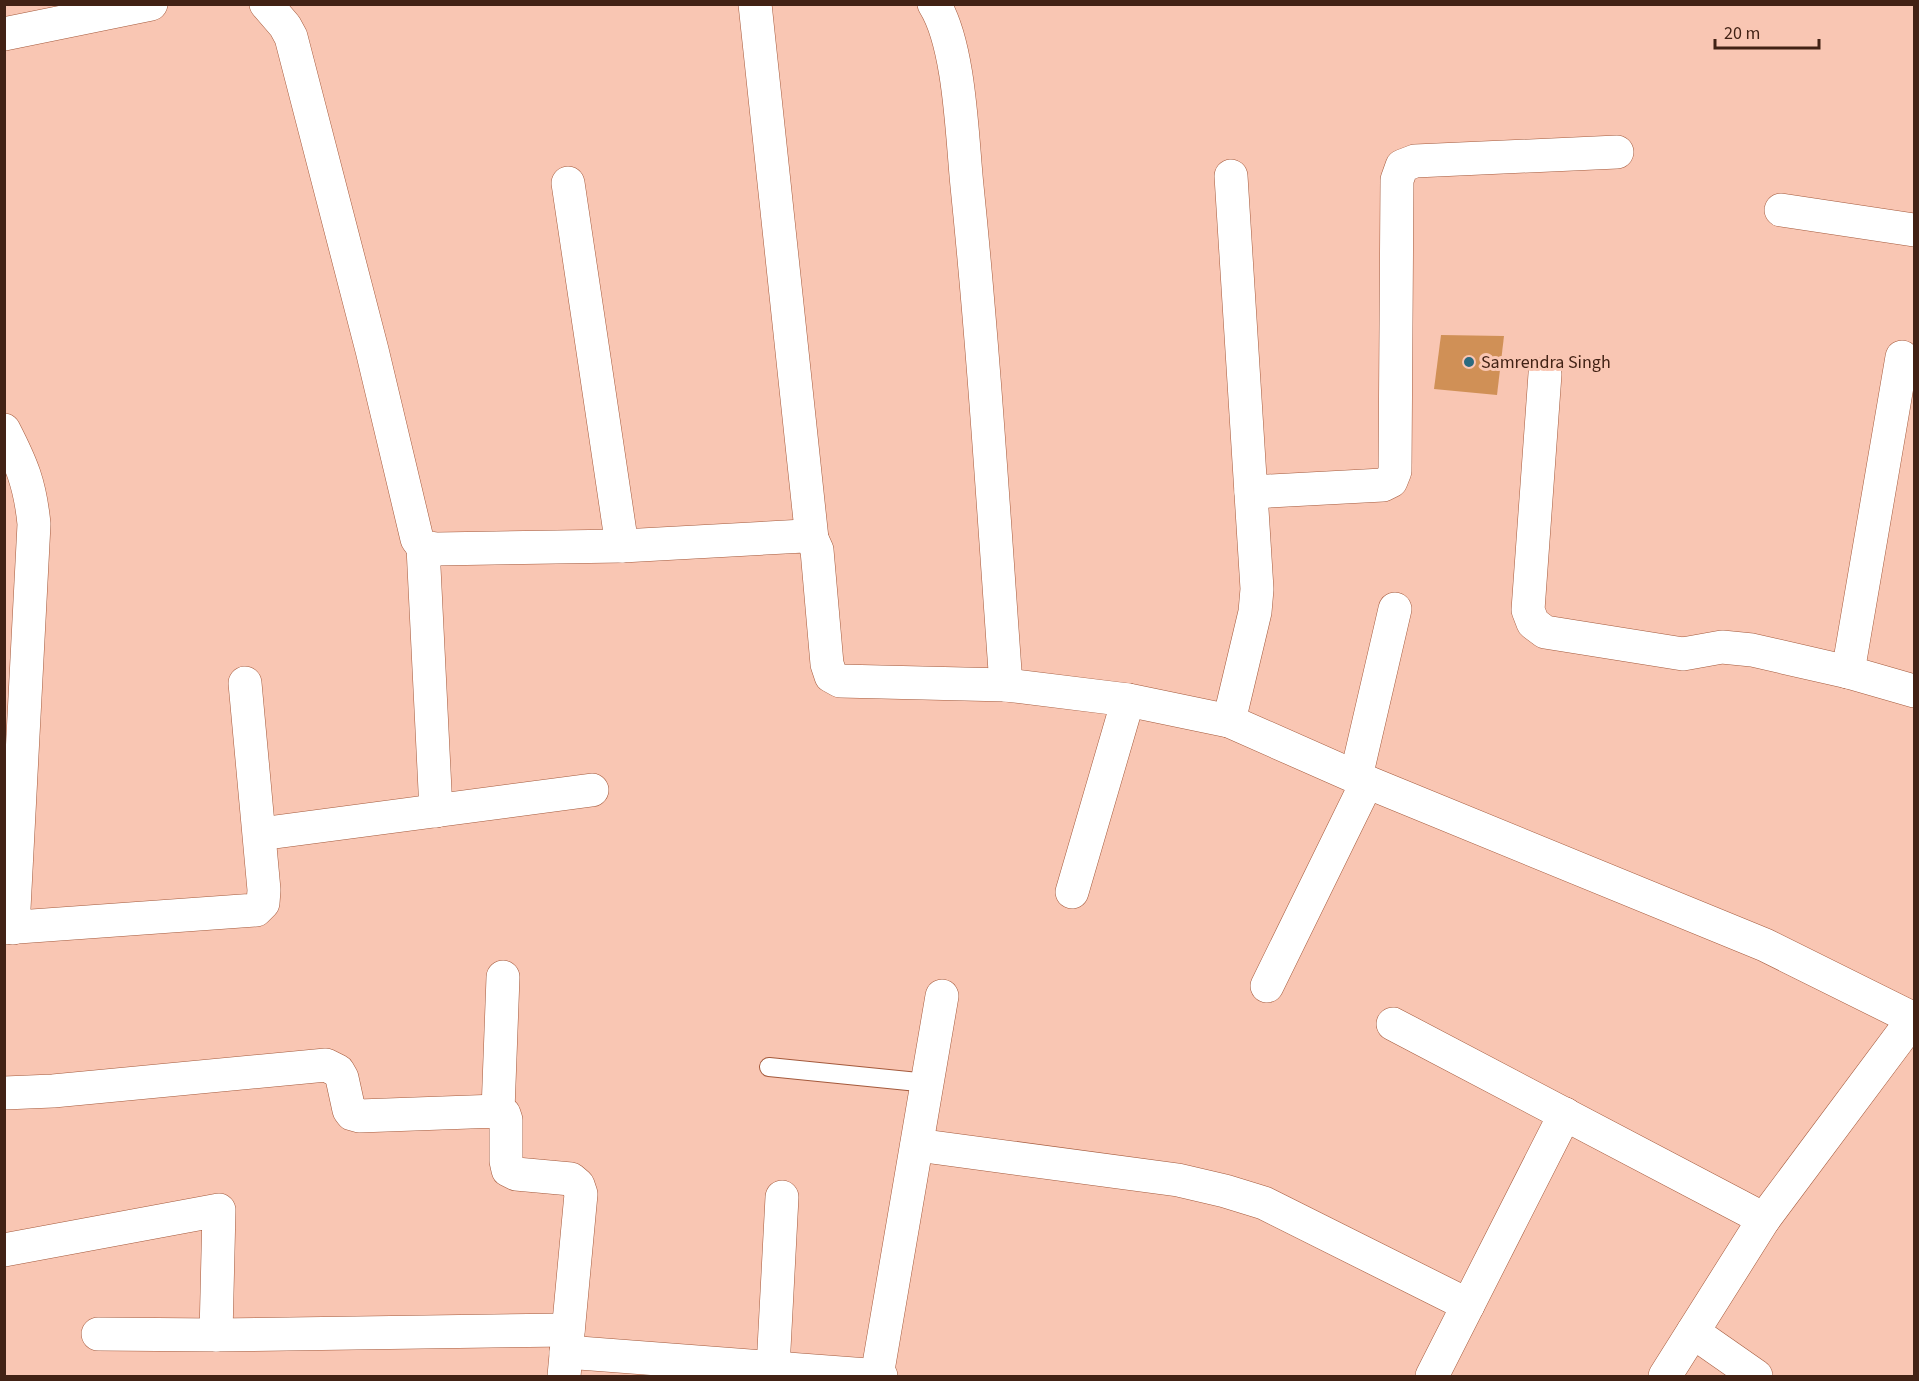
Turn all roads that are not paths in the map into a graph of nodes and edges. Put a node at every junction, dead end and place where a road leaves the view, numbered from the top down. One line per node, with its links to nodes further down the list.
1 (151, 4): 5 (street)
2 (266, 4): 18 (street)
3 (755, 4): 16 (street)
4 (934, 4): 22 (street)
5 (58, 14): 6 (street)
6 (4, 34)
7 (1617, 152): 15 (street)
8 (1231, 176): 15 (street)
9 (568, 183): 17 (street)
10 (1781, 210): 11 (street)
11 (1914, 230)
12 (1902, 357): 20 (street)
13 (1545, 374): 20 (street)
14 (4, 430): 31 (street)
15 (1251, 492): 25 (street)
16 (812, 539): 17 (street); 22 (street)
17 (622, 546): 18 (street)
18 (423, 547): 28 (street)
19 (1395, 609): 26 (street)
20 (1848, 672): 23 (street)
21 (246, 683): 29 (street)
22 (1006, 685): 24 (street)
23 (1914, 691)
24 (1128, 700): 25 (street); 30 (street)
25 (1229, 721): 26 (street)
26 (1362, 779): 33 (street); 35 (street)
27 (592, 790): 28 (street)
28 (436, 811): 29 (street)
29 (260, 834): 31 (street)
30 (1072, 892)
31 (9, 928)
32 (503, 977): 40 (street)
33 (1267, 986)
34 (942, 996): 38 (street)
35 (1914, 1018): 44 (street)
36 (1393, 1024): 41 (street)
37 (769, 1066): 38 (lane)
38 (928, 1083): 42 (street)
39 (4, 1093): 40 (street)
40 (498, 1111): 50 (street)
41 (1565, 1114): 44 (street); 46 (street)
42 (917, 1145): 46 (street); 52 (street)
43 (782, 1197): 51 (street)
44 (1764, 1219): 47 (street)
45 (4, 1250): 49 (street)
46 (1468, 1305): 53 (street)
47 (1693, 1332): 54 (street); 55 (street)
48 (98, 1334): 49 (street)
49 (216, 1335): 50 (street)
50 (566, 1353): 51 (street)
51 (773, 1368): 52 (street)
52 (879, 1376)
53 (1432, 1377)
54 (1665, 1377)
55 (1756, 1377)

